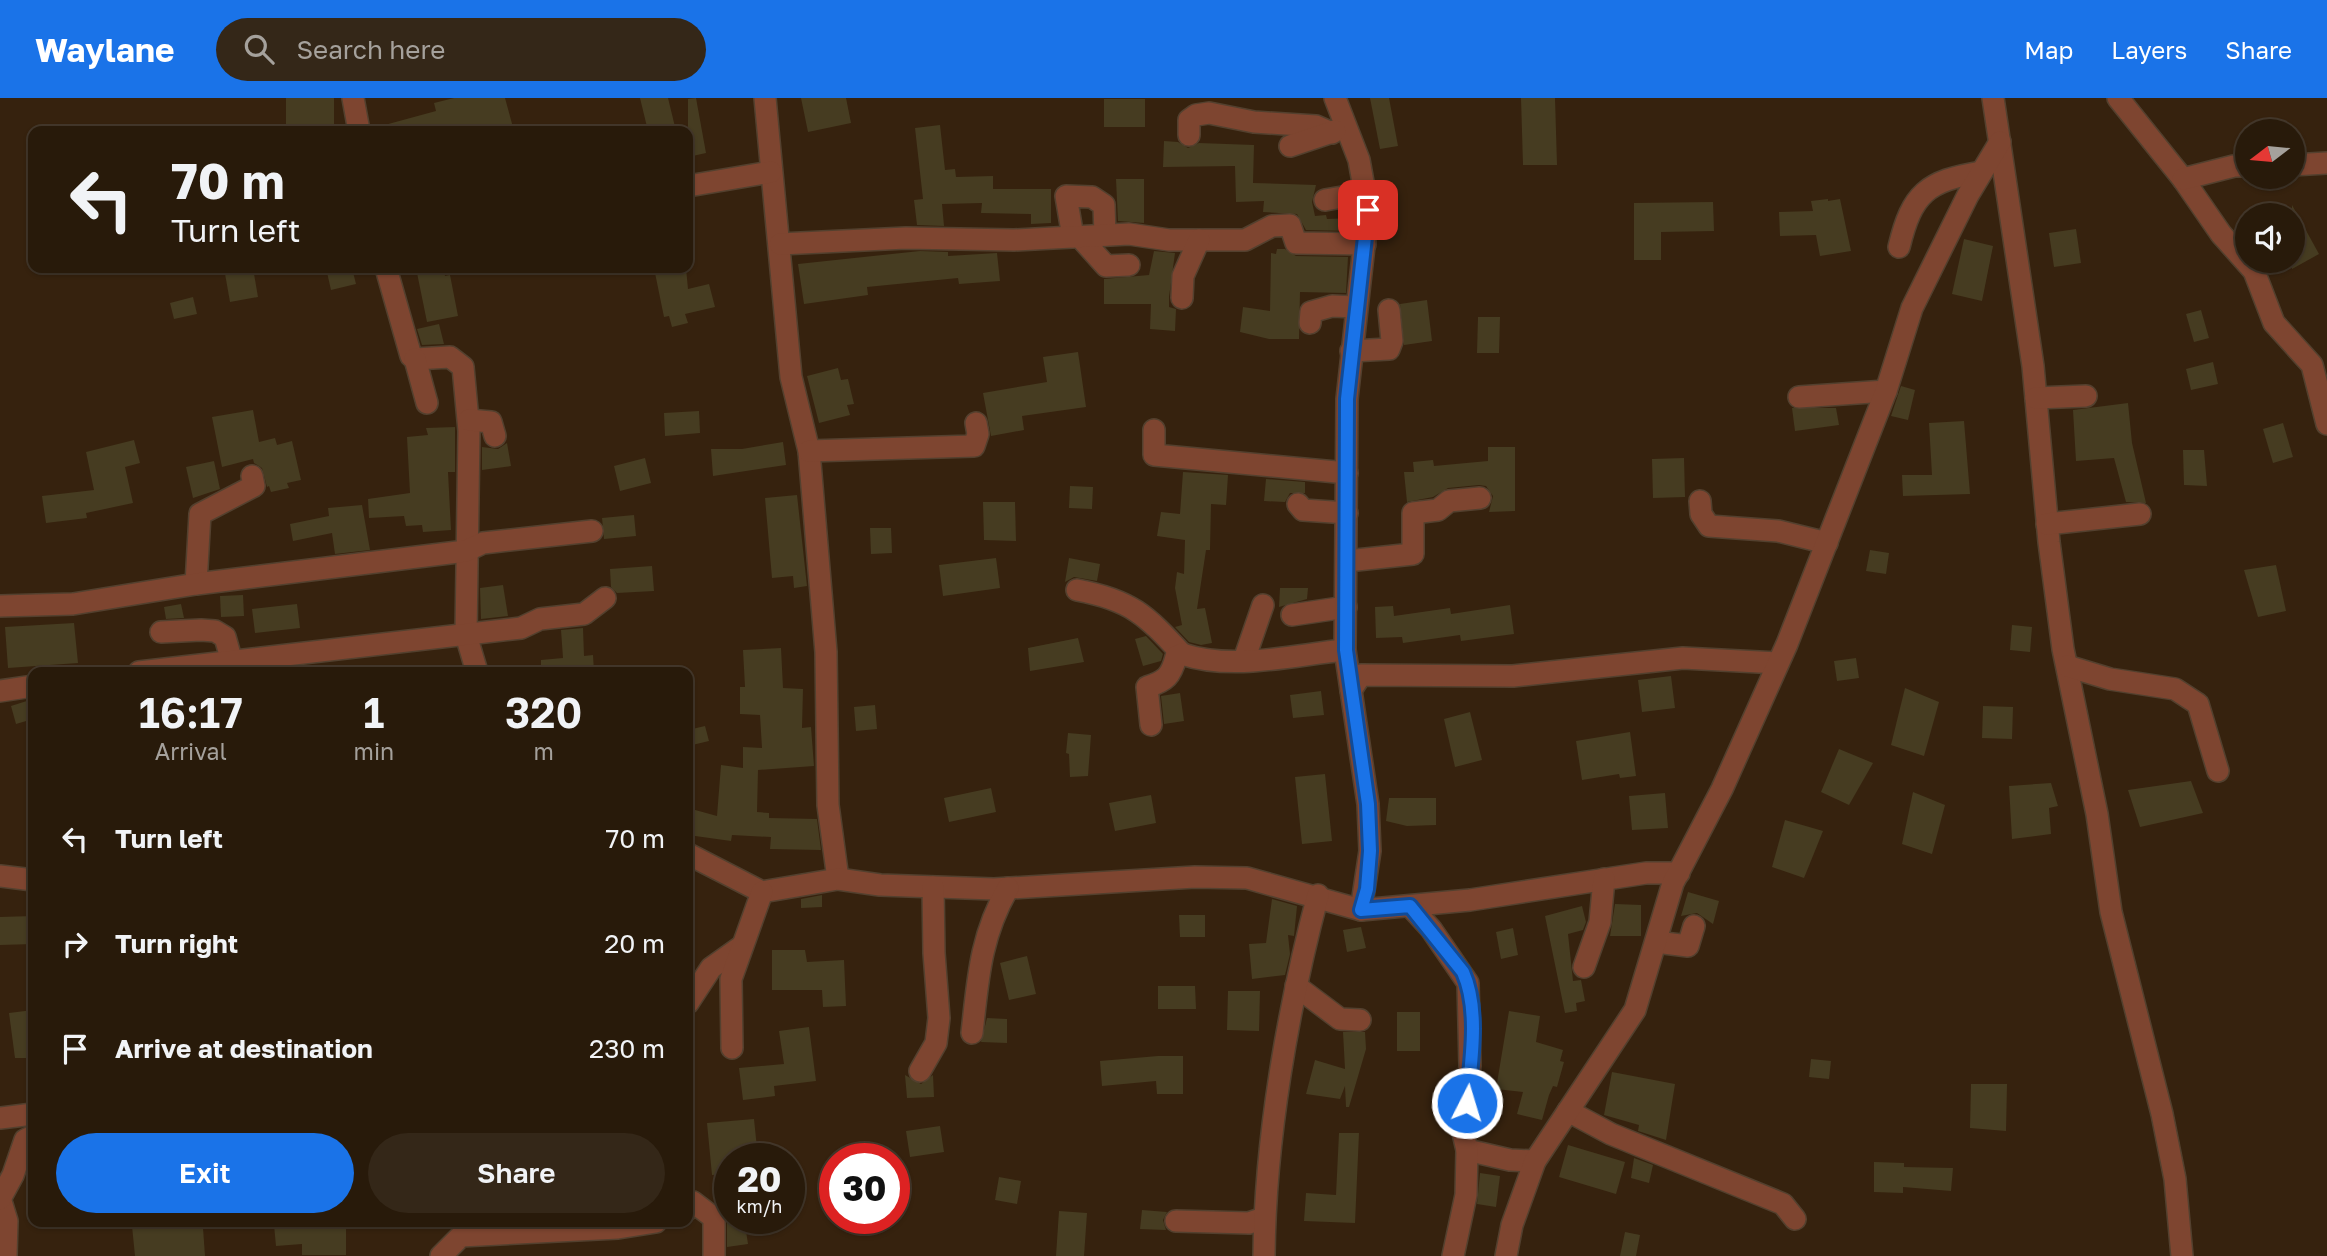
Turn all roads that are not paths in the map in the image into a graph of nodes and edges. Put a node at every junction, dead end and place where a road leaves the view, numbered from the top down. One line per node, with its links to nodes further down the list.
1 (353, 98): 6 (street)
2 (765, 98): 14 (street)
3 (1335, 98): 7 (street)
4 (1993, 98): 9 (street)
5 (2118, 98): 16 (street)
6 (358, 126)
7 (1339, 130): 8 (street); 10 (street); 18 (street)
8 (1189, 135)
9 (2000, 142): 15 (street); 37 (street)
10 (1290, 146)
11 (2327, 163): 12 (street)
12 (2305, 164)
13 (2235, 166): 16 (street)
14 (771, 172): 17 (street); 23 (street)
15 (1981, 172): 25 (street); 34 (street)
16 (2183, 178): 41 (street)
17 (693, 185)
18 (1365, 193): 19 (street); 24 (street)
19 (1325, 200)
20 (1105, 235): 21 (street); 21 (street); 22 (street)
21 (1077, 237): 23 (street); 26 (street)
22 (1199, 240): 24 (street); 28 (street)
23 (780, 244): 44 (street)
24 (1365, 244): 29 (street)
25 (1899, 247)
26 (1129, 265)
27 (387, 273): 33 (street)
28 (1182, 298)
29 (1356, 307): 31 (street); 32 (street)
30 (1389, 310): 32 (street)
31 (1310, 323)
32 (1351, 351): 45 (street)
33 (415, 359): 38 (street); 39 (street)
34 (1886, 391): 36 (street); 54 (street)
35 (2086, 396): 37 (street)
36 (1799, 397)
37 (2036, 398): 52 (street)
38 (426, 403)
39 (469, 420): 43 (street); 55 (street)
40 (976, 423): 44 (street)
41 (2327, 424)
42 (1154, 430): 45 (street)
43 (495, 436)
44 (809, 451): 83 (street)
45 (1347, 473): 50 (street)
46 (252, 476): 57 (street)
47 (1480, 498): 56 (street)
48 (1700, 501): 54 (street)
49 (1298, 504): 50 (street)
50 (1347, 513): 56 (street)
51 (2140, 514): 52 (street)
52 (2047, 524): 70 (street)
53 (593, 531): 55 (street)
54 (1827, 543): 69 (street)
55 (466, 551): 57 (street); 64 (street)
56 (1347, 561): 62 (street)
57 (196, 584): 61 (street)
58 (1077, 590): 66 (street)
59 (605, 598): 64 (street)
60 (1263, 605): 67 (street)
61 (0, 606)
62 (1346, 607): 63 (street); 65 (street)
63 (1292, 615)
64 (466, 635): 68 (street); 73 (street)
65 (1346, 650): 67 (street); 75 (street)
66 (1182, 654): 67 (street); 77 (street)
67 (1244, 660)
68 (326, 662): 72 (street)
69 (1778, 663): 75 (street); 80 (street)
70 (2067, 666): 78 (street); 119 (street)
71 (163, 667): 72 (street)
72 (237, 667)
73 (476, 667)
74 (28, 687): 76 (street)
75 (1351, 690): 90 (street)
76 (0, 691)
77 (1151, 725)
78 (2218, 771)
79 (693, 857): 87 (street)
80 (1679, 873): 84 (street); 92 (street)
81 (0, 876): 82 (street)
82 (28, 879)
83 (838, 879): 85 (street); 87 (street)
84 (1604, 879): 89 (street); 94 (street)
85 (933, 887): 86 (street); 100 (street)
86 (1008, 888): 88 (street); 98 (street)
87 (762, 892): 93 (street)
88 (1318, 895): 90 (street); 95 (street)
89 (1410, 906): 90 (street); 105 (street)
90 (1361, 910)
91 (1694, 926): 92 (street)
92 (1656, 942): 101 (street)
93 (742, 946): 96 (street); 99 (street)
94 (1584, 967)
95 (1296, 986): 97 (street); 109 (street)
96 (693, 995)
97 (1360, 1020)
98 (972, 1033)
99 (732, 1048)
100 (920, 1072)
101 (1568, 1111): 106 (street); 110 (street)
102 (28, 1115): 103 (street)
103 (0, 1118)
104 (28, 1138): 107 (street)
105 (1467, 1150): 106 (street); 117 (street)
106 (1535, 1161): 118 (street)
107 (0, 1198): 113 (street)
108 (693, 1202): 115 (street)
109 (1264, 1218): 111 (street); 116 (street)
110 (1795, 1219)
111 (1176, 1221)
112 (624, 1227): 114 (street)
113 (6, 1256)
114 (441, 1256)
115 (714, 1256)
116 (1264, 1256)
117 (1453, 1256)
118 (1506, 1256)
119 (2182, 1256)

